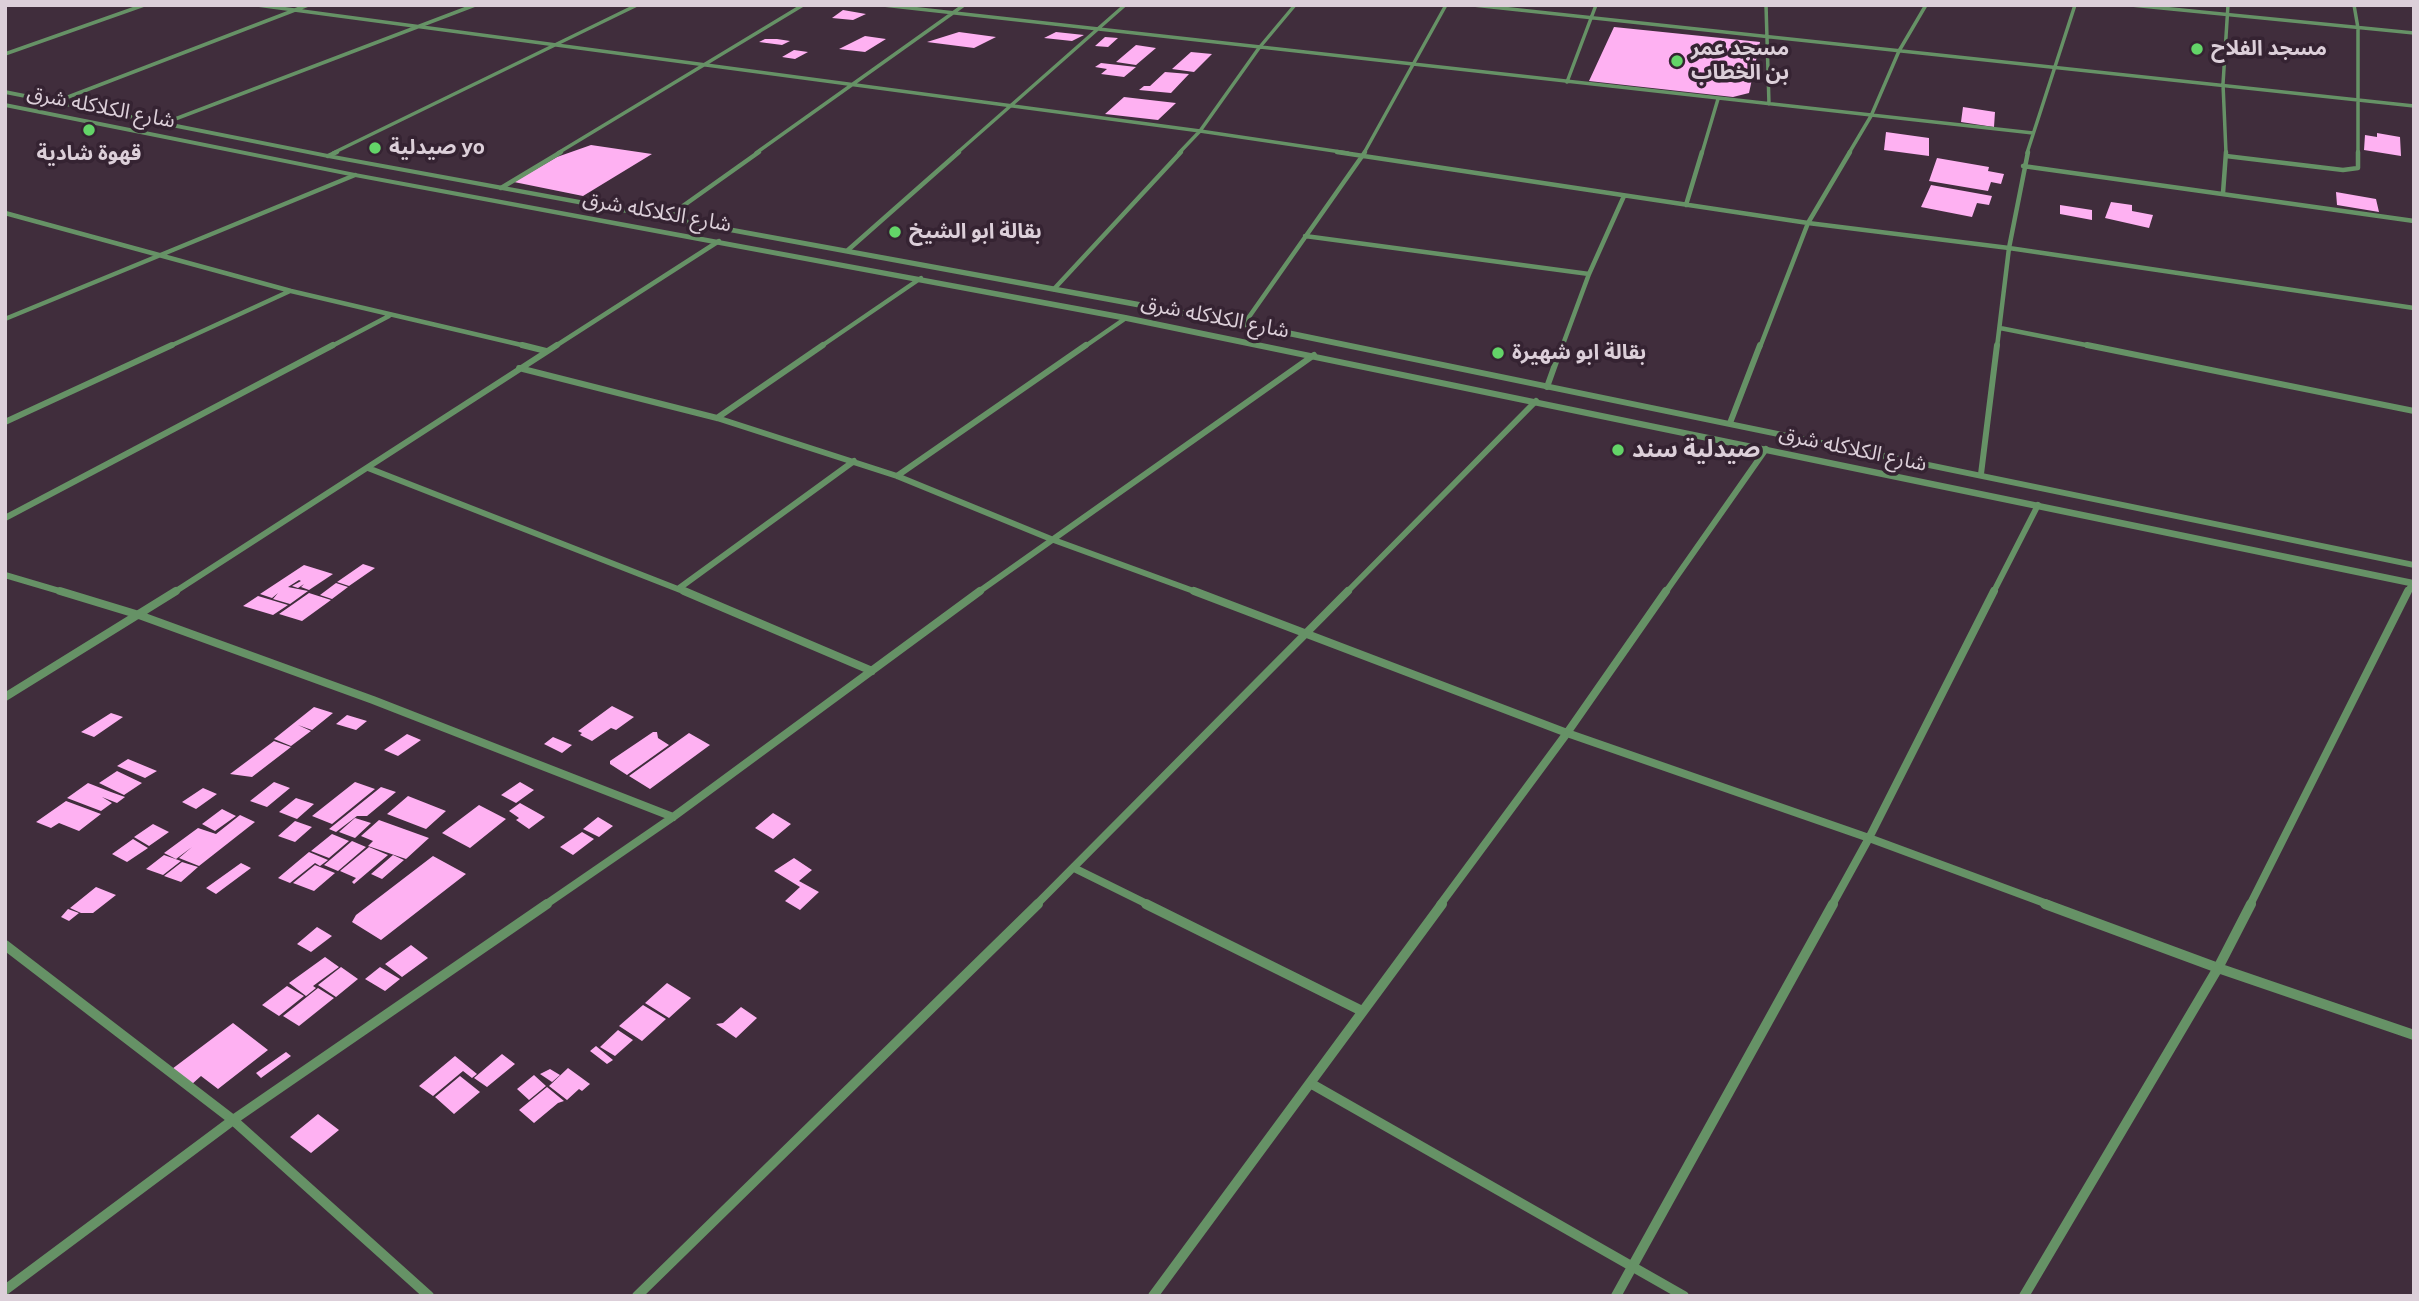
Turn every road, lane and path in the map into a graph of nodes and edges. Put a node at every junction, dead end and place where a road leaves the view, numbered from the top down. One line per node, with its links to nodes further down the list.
1 (145, 5): 32 (street)
2 (257, 5): 20 (street)
3 (308, 5): 20 (street)
4 (475, 5): 24 (street)
5 (637, 5): 29 (street)
6 (803, 5): 33 (street)
7 (883, 5): 21 (street)
8 (964, 5): 21 (street)
9 (1125, 5): 26 (street)
10 (1295, 5): 30 (street)
11 (1446, 5): 34 (street)
12 (1474, 5): 23 (street)
13 (1595, 5): 23 (street)
14 (1766, 5): 28 (street)
15 (1926, 5): 31 (street)
16 (2075, 5): 35 (street)
17 (2131, 5): 22 (street)
18 (2228, 5): 22 (street)
19 (2354, 5): 25 (street)
20 (295, 10): 24 (street); 42 (street)
21 (953, 13): 26 (street); 38 (street)
22 (2229, 15): 25 (street); 37 (street)
23 (1591, 18): 28 (street); 36 (street)
24 (423, 27): 29 (street); 48 (street)
25 (2358, 27): 27 (street); 41 (street)
26 (1099, 30): 30 (street); 45 (street)
27 (2414, 33)
28 (1766, 37): 31 (street); 43 (street)
29 (557, 44): 33 (street); 51 (street)
30 (1259, 48): 34 (street); 49 (street)
31 (1899, 51): 35 (street); 47 (street)
32 (5, 54)
33 (706, 64): 38 (street); 56 (street)
34 (1413, 64): 36 (street); 52 (street)
35 (2053, 67): 37 (street); 50 (street)
36 (1567, 82): 40 (street)
37 (2224, 84): 41 (street); 53 (street)
38 (854, 85): 45 (street); 61 (street)
39 (5, 92): 42 (street, شارع الكلاكله شرق)
40 (1718, 99): 43 (street); 59 (street)
41 (2359, 100): 46 (street); 53 (street)
42 (55, 102): 48 (street, شارع الكلاكله شرق)
43 (1769, 104): 47 (street)
44 (5, 105): 55 (street, شارع الكلاكله شرق)
45 (1013, 106): 49 (street); 67 (street)
46 (2414, 106)
47 (1871, 116): 50 (street); 63 (street)
48 (162, 124): 51 (street, شارع الكلاكله شرق)
49 (1200, 131): 52 (street); 71 (street)
50 (2033, 133): 54 (street)
51 (328, 156): 56 (street, شارع الكلاكله شرق)
52 (1363, 156): 58 (street); 64 (street)
53 (2226, 156): 57 (street)
54 (2022, 166): 57 (street); 66 (street)
55 (355, 175): 65 (street, شارع الكلاكله شرق); 68 (street)
56 (501, 188): 61 (street, شارع الكلاكله شرق)
57 (2223, 193): 62 (street)
58 (1624, 196): 59 (street); 69 (street)
59 (1686, 205): 63 (street)
60 (5, 213): 68 (street)
61 (666, 218): 67 (street, شارع الكلاكله شرق)
62 (2414, 221)
63 (1808, 223): 66 (street); 87 (street)
64 (1305, 236): 69 (street); 77 (street)
65 (719, 241): 70 (street, شارع الكلاكله شرق); 79 (street)
66 (2009, 248): 73 (street); 78 (street)
67 (848, 250): 71 (street, شارع الكلاكله شرق)
68 (160, 256): 72 (street); 76 (street)
69 (1589, 274): 82 (street)
70 (921, 278): 75 (street, شارع الكلاكله شرق); 85 (street)
71 (1054, 289): 77 (street, شارع الكلاكله شرق)
72 (291, 291): 74 (street); 86 (street)
73 (2414, 308)
74 (390, 316): 79 (street); 94 (street)
75 (1126, 317): 80 (street, شارع الكلاكله شرق); 92 (street)
76 (5, 319)
77 (1244, 324): 82 (street, شارع الكلاكله شرق)
78 (2000, 328): 84 (street); 91 (street)
79 (546, 351): 81 (street)
80 (1314, 355): 83 (street, شارع الكلاكله شرق); 95 (street)
81 (519, 368): 85 (street); 90 (street)
82 (1547, 387): 87 (street, شارع الكلاكله شرق)
83 (1536, 401): 88 (street, شارع الكلاكله شرق); 101 (street)
84 (2414, 411)
85 (717, 418): 89 (street)
86 (5, 422)
87 (1730, 423): 91 (street, شارع الكلاكله شرق)
88 (1766, 449): 93 (street, شارع الكلاكله شرق); 104 (street)
89 (854, 461): 92 (street); 99 (street)
90 (368, 468): 99 (street); 100 (street)
91 (1981, 474): 96 (street, شارع الكلاكله شرق)
92 (897, 476): 95 (street)
93 (2038, 505): 98 (street, شارع الكلاكله شرق); 106 (street)
94 (5, 518)
95 (1051, 539): 101 (street); 102 (street)
96 (2414, 565)
97 (5, 575): 100 (street)
98 (2413, 584): 109 (street)
99 (678, 589): 102 (street)
100 (139, 615): 103 (street); 105 (street)
101 (1305, 632): 104 (street); 107 (street)
102 (872, 671): 105 (street)
103 (5, 697)
104 (1567, 733): 106 (street); 110 (street)
105 (673, 817): 113 (street)
106 (1869, 838): 109 (street); 114 (street)
107 (1074, 868): 110 (street); 117 (street)
108 (5, 945): 113 (street)
109 (2218, 968): 111 (street); 121 (street)
110 (1362, 1011): 112 (street)
111 (2414, 1035)
112 (1310, 1083): 114 (street); 118 (street)
113 (233, 1120): 115 (street); 116 (street)
114 (1632, 1267): 119 (street); 120 (street)
115 (5, 1290)
116 (429, 1296)
117 (637, 1296)
118 (1153, 1296)
119 (1616, 1296)
120 (1684, 1296)
121 (2024, 1296)

